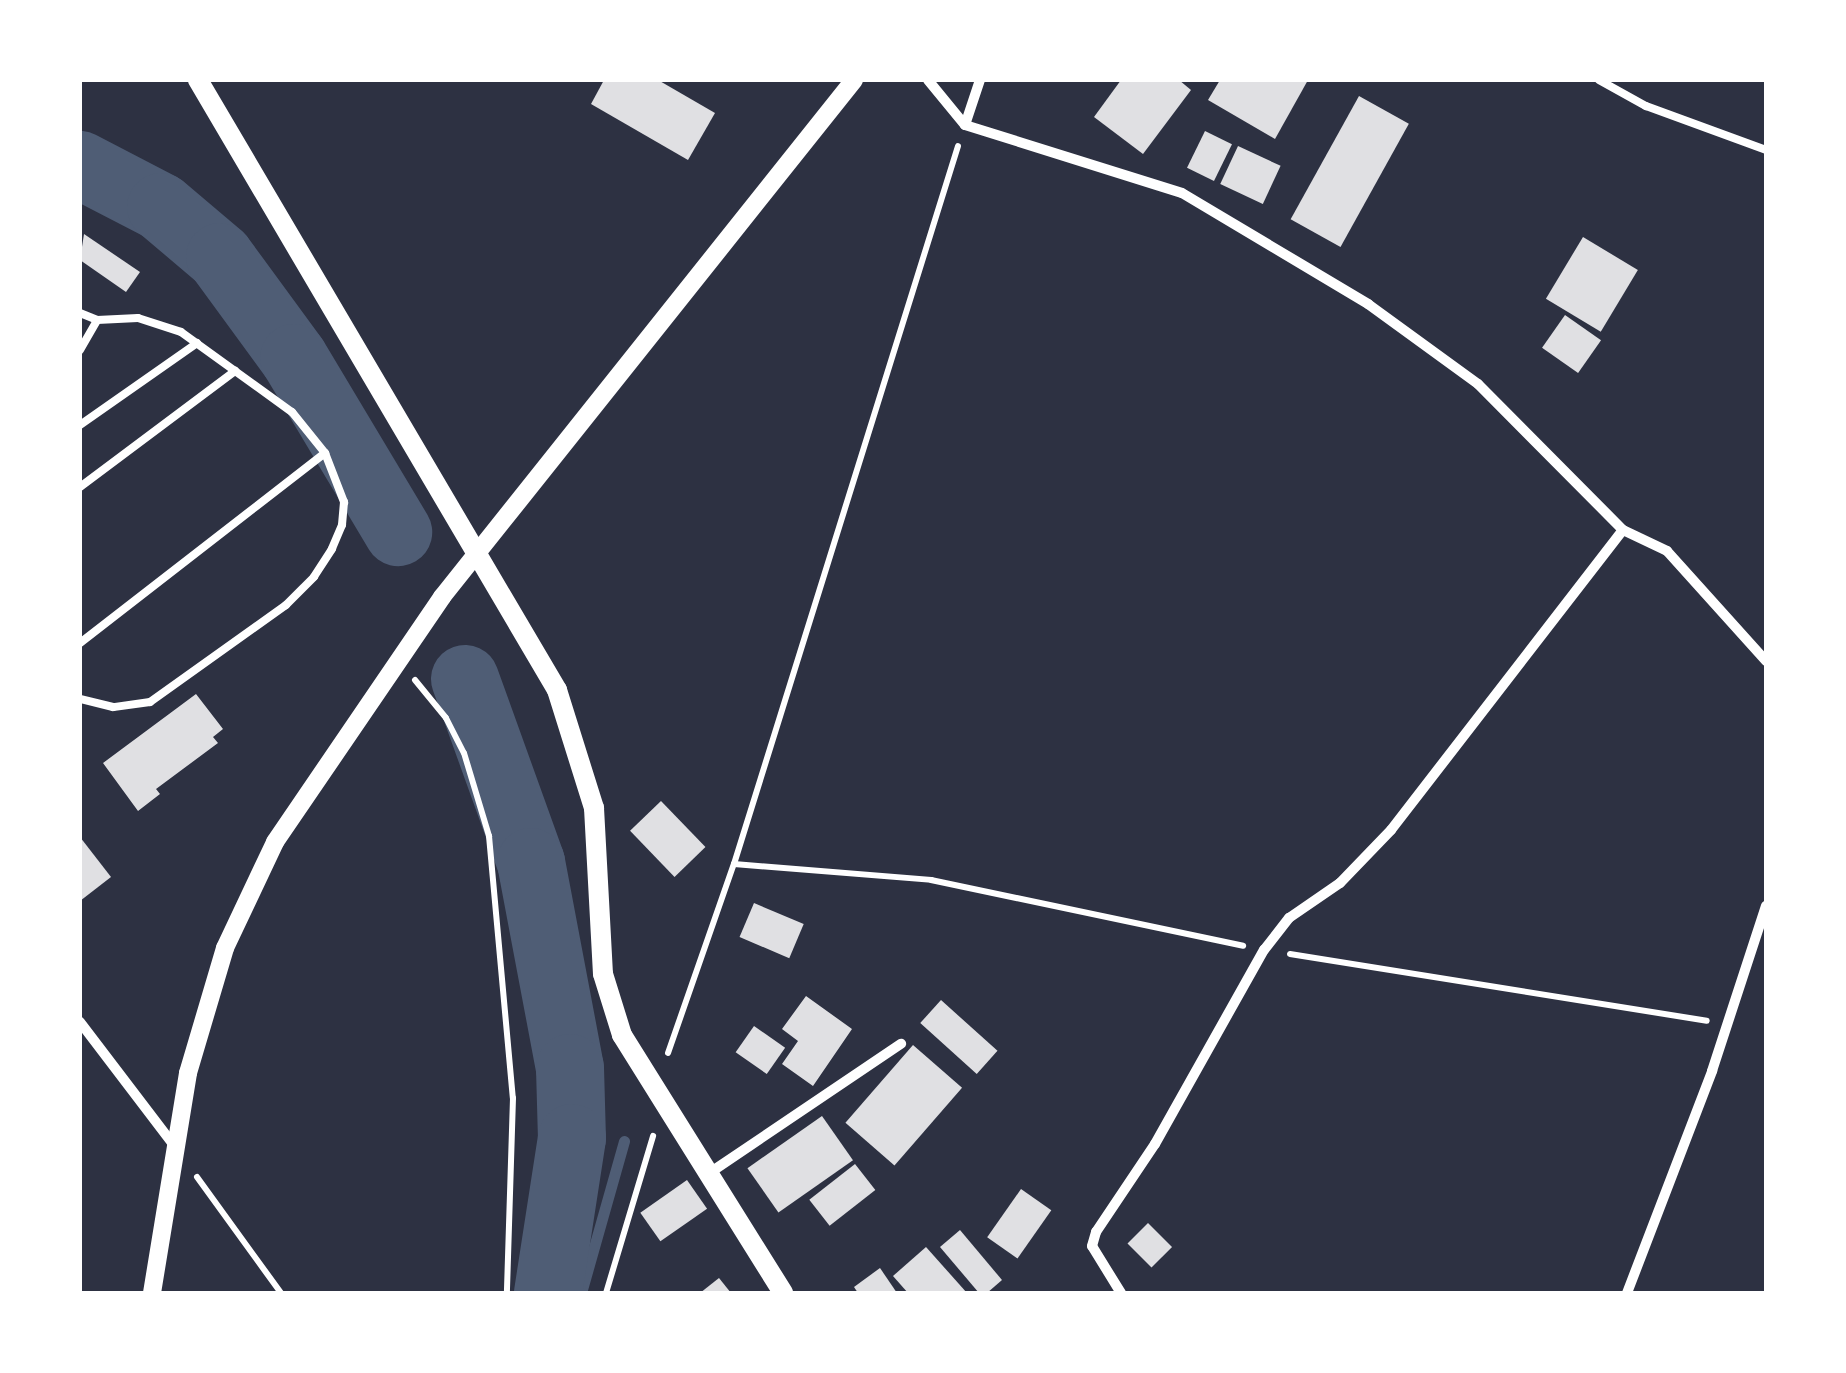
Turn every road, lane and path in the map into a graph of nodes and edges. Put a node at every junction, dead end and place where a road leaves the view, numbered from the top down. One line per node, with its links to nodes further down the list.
1 (198, 80): 17 (main road)
2 (854, 80): 17 (street)
3 (928, 80): 6 (street)
4 (980, 80): 6 (street)
5 (1599, 80): 7 (lane)
6 (964, 125): 16 (street); 22 (path)
7 (1766, 150)
8 (80, 312): 9 (lane)
9 (97, 320): 10 (lane); 11 (lane)
10 (197, 343): 12 (lane); 13 (lane)
11 (80, 350)
12 (235, 371): 14 (lane); 15 (lane)
13 (80, 425)
14 (325, 452): 18 (lane); 21 (lane)
15 (80, 487)
16 (1623, 530): 20 (street); 24 (street)
17 (478, 551): 19 (street); 28 (main road)
18 (80, 643)
19 (396, 660): 30 (street); 34 (path)
20 (1766, 661)
21 (80, 699)
22 (734, 864): 24 (path); 28 (path)
23 (1766, 906): 26 (street)
24 (1264, 950): 26 (path); 37 (street)
25 (80, 1022): 30 (street)
26 (1728, 1024): 38 (street)
27 (901, 1044): 31 (street)
28 (655, 1092): 31 (main road)
29 (656, 1126): 35 (path)
30 (174, 1144): 32 (street); 33 (path)
31 (707, 1175): 36 (main road)
32 (152, 1293)
33 (280, 1293)
34 (507, 1293)
35 (606, 1293)
36 (782, 1293)
37 (1121, 1293)
38 (1627, 1293)

